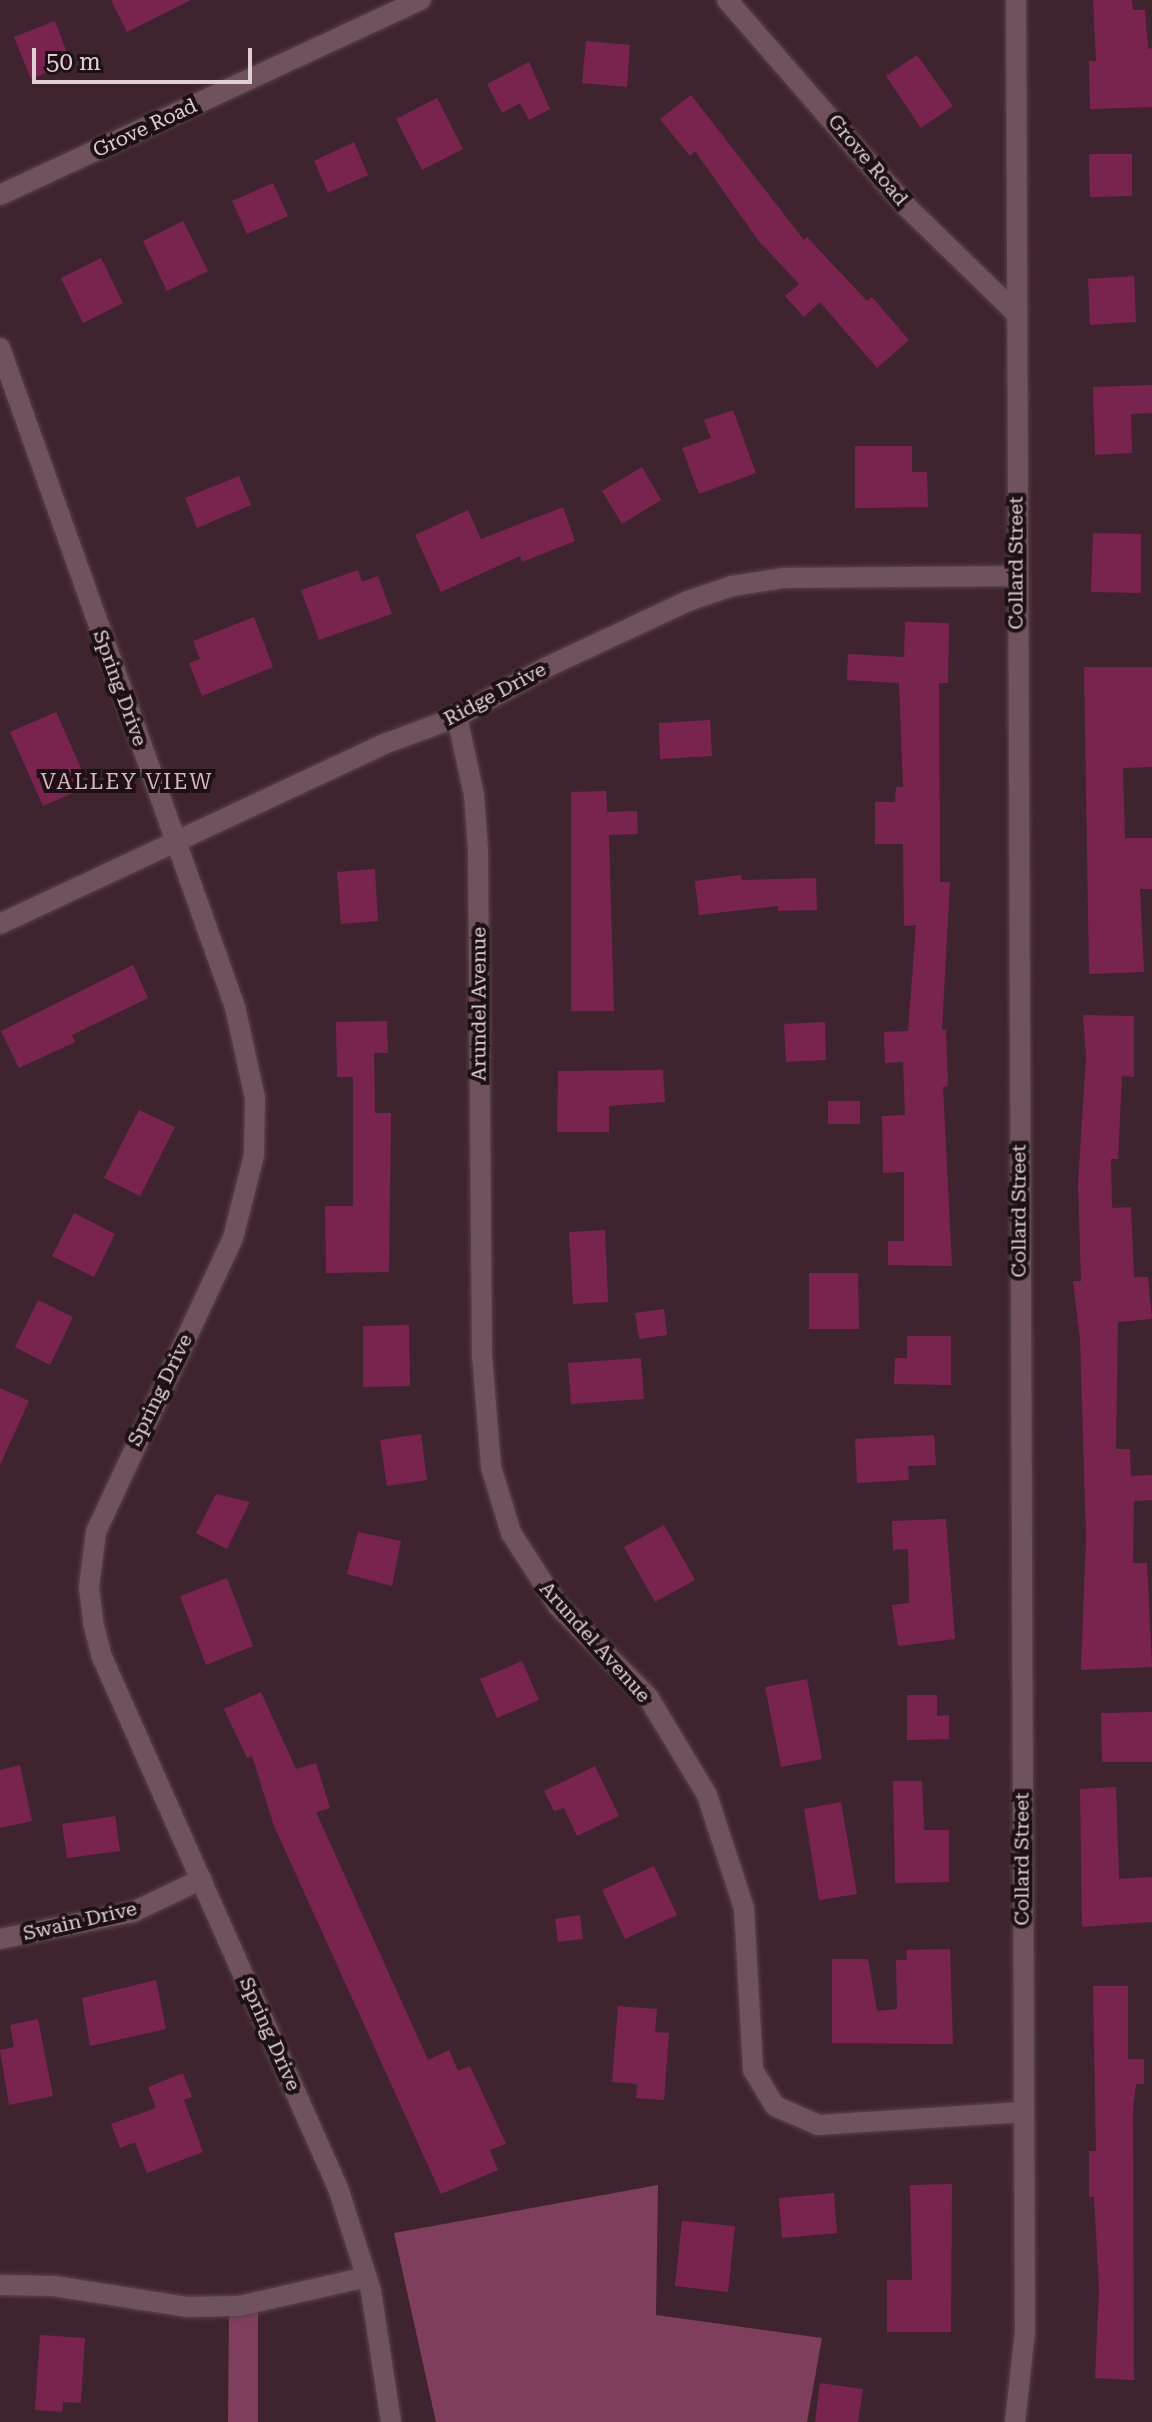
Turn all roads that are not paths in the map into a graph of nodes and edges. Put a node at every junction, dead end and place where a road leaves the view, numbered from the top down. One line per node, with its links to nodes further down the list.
1 (421, 0): 4 (street, Grove Road)
2 (727, 0): 5 (street, Grove Road)
3 (1016, 0): 5 (street, Collard Street)
4 (0, 195)
5 (1017, 314): 7 (street, Collard Street)
6 (0, 348): 9 (street, Spring Drive)
7 (1016, 576): 8 (street, Ridge Drive); 13 (street, Collard Street)
8 (457, 717): 9 (street, Ridge Drive); 13 (street, Arundel Avenue)
9 (175, 841): 10 (street, Ridge Drive); 11 (street, Spring Drive)
10 (0, 924)
11 (202, 1879): 12 (street, Swain Drive); 14 (street, Spring Drive)
12 (0, 1939)
13 (1023, 2112): 17 (street, Collard Street)
14 (367, 2277): 15 (street); 16 (street, Spring Drive)
15 (0, 2285)
16 (391, 2422)
17 (1015, 2422)

